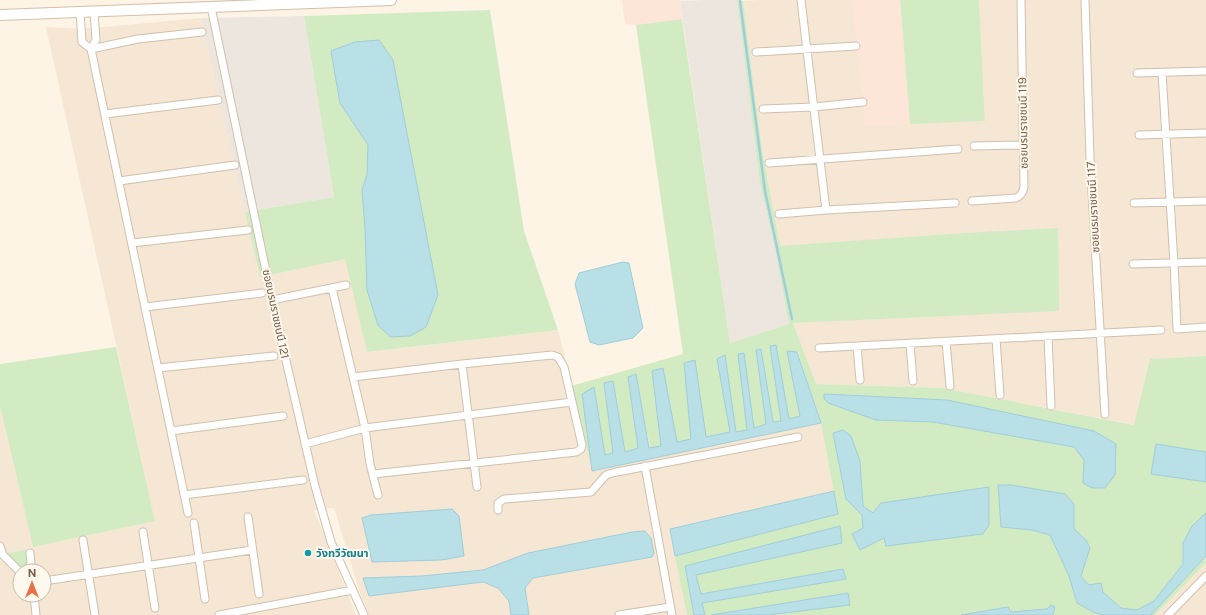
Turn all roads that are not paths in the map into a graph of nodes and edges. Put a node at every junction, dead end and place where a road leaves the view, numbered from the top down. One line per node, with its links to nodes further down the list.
1 (391, 0): 5 (main road)
2 (801, 0): 12 (street)
3 (1022, 0): 25 (street, ซอยบรมราชชนนี 119)
4 (1085, 0): 51 (street, ซอยบรมราชชนนี 117)
5 (211, 7): 6 (main road); 47 (street, ซอยบรมราชชนนี 121)
6 (94, 11): 7 (main road); 11 (street)
7 (80, 12): 8 (main road); 11 (street)
8 (0, 15)
9 (202, 32): 11 (street)
10 (856, 46): 12 (street)
11 (91, 49): 21 (street)
12 (807, 49): 13 (street); 19 (street)
13 (756, 52)
14 (1206, 71): 16 (street)
15 (1137, 73): 16 (street)
16 (1162, 73): 24 (street)
17 (218, 100): 21 (street)
18 (863, 102): 19 (street)
19 (814, 107): 20 (street); 28 (street)
20 (763, 109)
21 (105, 114): 31 (street)
22 (1206, 133): 24 (street)
23 (1139, 135): 24 (street)
24 (1166, 135): 34 (street)
25 (1024, 145): 26 (street); 33 (street, ซอยบรมราชชนนี 119)
26 (974, 146)
27 (958, 149): 28 (street)
28 (820, 159): 29 (street); 37 (street)
29 (769, 163)
30 (235, 165): 31 (street)
31 (119, 181): 40 (street)
32 (1206, 201): 34 (street)
33 (972, 202)
34 (1171, 202): 36 (street); 42 (street)
35 (955, 203): 37 (street)
36 (1134, 203)
37 (826, 210): 38 (street)
38 (779, 214)
39 (248, 230): 40 (street)
40 (132, 243): 48 (street)
41 (1206, 262): 42 (street)
42 (1174, 263): 43 (street); 49 (street)
43 (1134, 264)
44 (346, 285): 45 (street)
45 (332, 288): 47 (street); 61 (street)
46 (262, 293): 48 (street)
47 (272, 300): 74 (street, ซอยบรมราชชนนี 121)
48 (145, 307): 60 (street)
49 (1206, 327)
50 (1161, 330): 51 (street)
51 (1100, 332): 52 (street); 69 (street, ซอยบรมราชชนนี 117)
52 (1048, 336): 53 (street); 67 (street)
53 (996, 339): 54 (street); 65 (street)
54 (946, 342): 55 (street); 64 (street)
55 (910, 344): 56 (street); 63 (street)
56 (857, 346): 57 (street); 62 (street)
57 (819, 348)
58 (274, 356): 60 (street)
59 (462, 364): 61 (street); 66 (street); 68 (street)
60 (158, 368): 72 (street)
61 (353, 378): 71 (street)
62 (860, 380)
63 (913, 382)
64 (950, 386)
65 (1000, 395)
66 (572, 402): 68 (street); 75 (street)
67 (1051, 406)
68 (468, 414): 71 (street); 75 (street)
69 (1105, 414)
70 (283, 416): 72 (street)
71 (365, 428): 74 (street); 77 (street)
72 (171, 431): 80 (street)
73 (798, 437): 76 (street)
74 (305, 444): 98 (street, ซอยบรมราชชนนี 121)
75 (475, 463): 77 (street); 79 (street)
76 (646, 466): 82 (street); 102 (street)
77 (373, 474): 81 (street)
78 (303, 480): 80 (street)
79 (477, 487)
80 (184, 495): 83 (street)
81 (378, 495)
82 (498, 510)
83 (188, 514)
84 (248, 517): 89 (street)
85 (194, 523): 91 (street)
86 (143, 532): 94 (street)
87 (83, 540): 95 (street)
88 (0, 546): 93 (street)
89 (252, 550): 91 (street); 99 (street)
90 (30, 553): 92 (street)
91 (199, 559): 94 (street); 100 (street)
92 (31, 563)
93 (12, 564)
94 (149, 566): 95 (street); 103 (street)
95 (88, 574): 97 (street); 106 (street)
96 (1206, 576): 111 (street)
97 (52, 581)
98 (353, 590): 104 (street); 108 (street, ซอยบรมราชชนนี 121)
99 (259, 594)
100 (205, 599)
101 (35, 603): 105 (street)
102 (670, 607): 109 (street); 110 (street)
103 (155, 608)
104 (256, 611): 107 (street)
105 (36, 615)
106 (95, 615)
107 (218, 615)
108 (364, 615)
109 (619, 615)
110 (672, 615)
111 (1168, 615)

